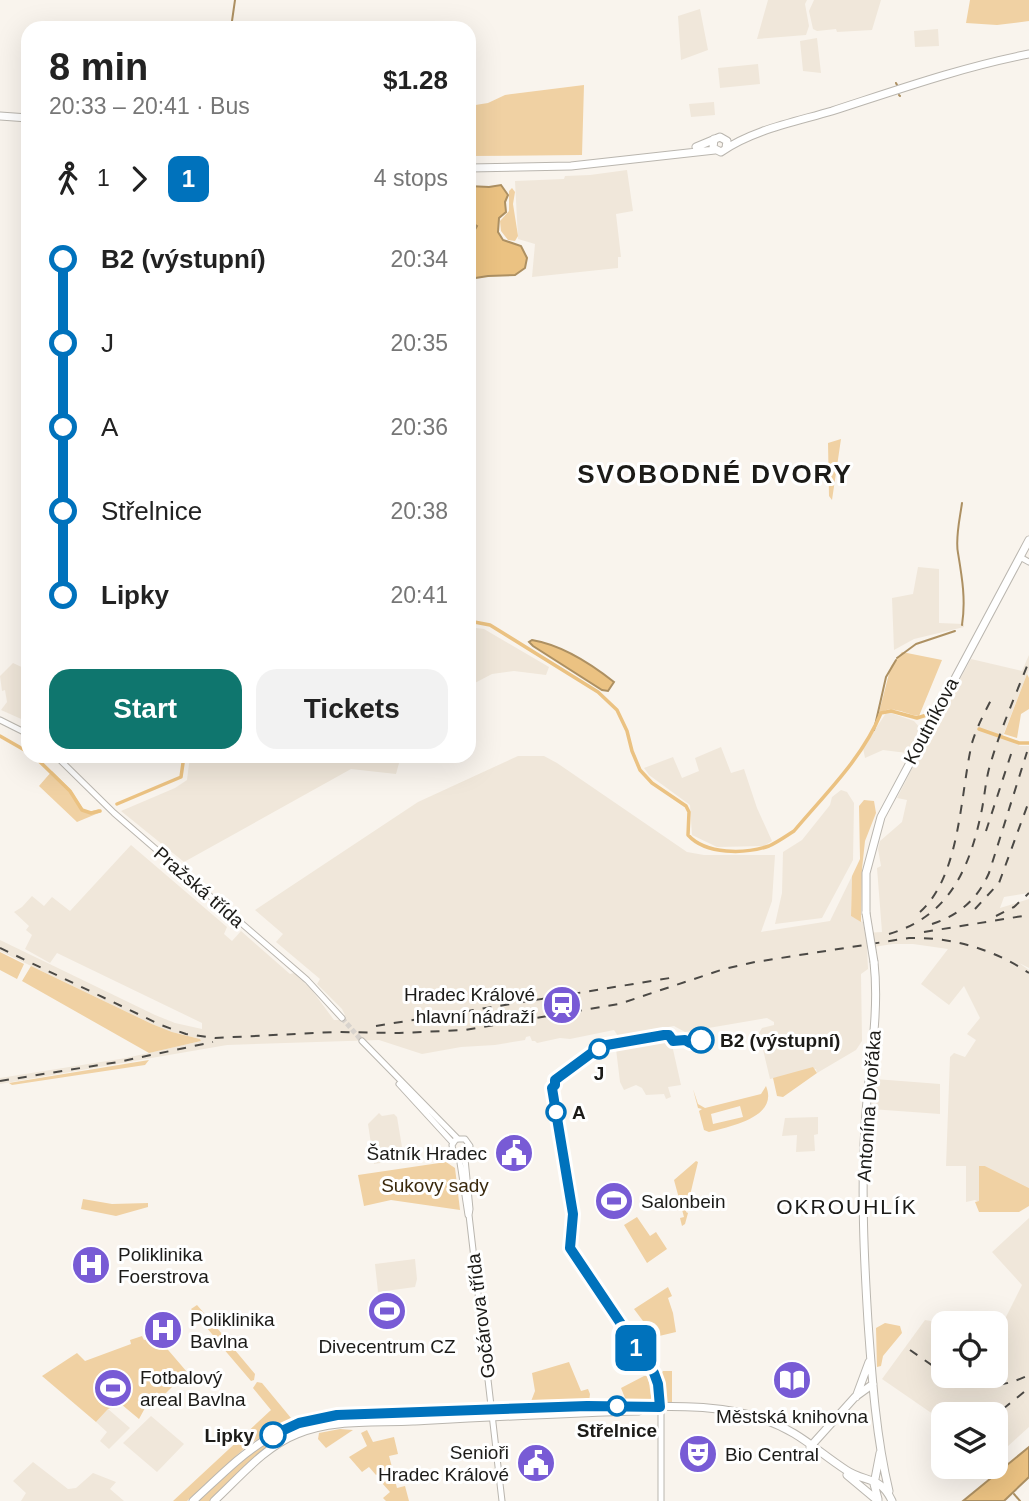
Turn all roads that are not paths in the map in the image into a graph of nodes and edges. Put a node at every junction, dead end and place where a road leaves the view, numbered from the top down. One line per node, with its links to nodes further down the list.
1 (1029, 54): 4 (main road)
2 (2, 115): 3 (main road)
3 (21, 117)
4 (765, 131): 5 (main road); 7 (main road)
5 (724, 138): 6 (main road); 7 (main road)
6 (714, 139): 8 (main road); 9 (main road)
7 (726, 148): 8 (main road)
8 (715, 150): 9 (main road)
9 (671, 154): 10 (main road)
10 (476, 168)
11 (1029, 540): 12 (main road, Koutníkova)
12 (1020, 557): 13 (street); 17 (main road, Koutníkova)
13 (1029, 562)
14 (0, 720): 15 (street)
15 (21, 730)
16 (63, 763): 18 (street, Pražská třída)
17 (866, 913): 22 (main road, Antonína Dvořáka, bridge)
18 (342, 1018)
19 (362, 1041): 20 (street)
20 (455, 1141): 21 (street); 21 (street)
21 (462, 1155): 27 (street, Gočárova třída)
22 (871, 1357): 23 (main road, Antonína Dvořáka); 24 (main road)
23 (873, 1384): 24 (main road); 25 (main road, Antonína Dvořáka)
24 (855, 1397): 25 (main road); 29 (main road)
25 (876, 1404): 28 (main road, Antonína Dvořáka)
26 (661, 1409): 27 (main road); 29 (main road); 34 (street)
27 (492, 1412): 31 (main road); 32 (main road); 33 (street, Gočárova třída)
28 (880, 1442): 30 (main road); 36 (main road)
29 (812, 1446): 30 (main road); 35 (main road)
30 (874, 1480): 35 (main road); 36 (main road)
31 (193, 1501)
32 (214, 1501)
33 (502, 1501)
34 (661, 1501)
35 (879, 1501)
36 (892, 1501)

